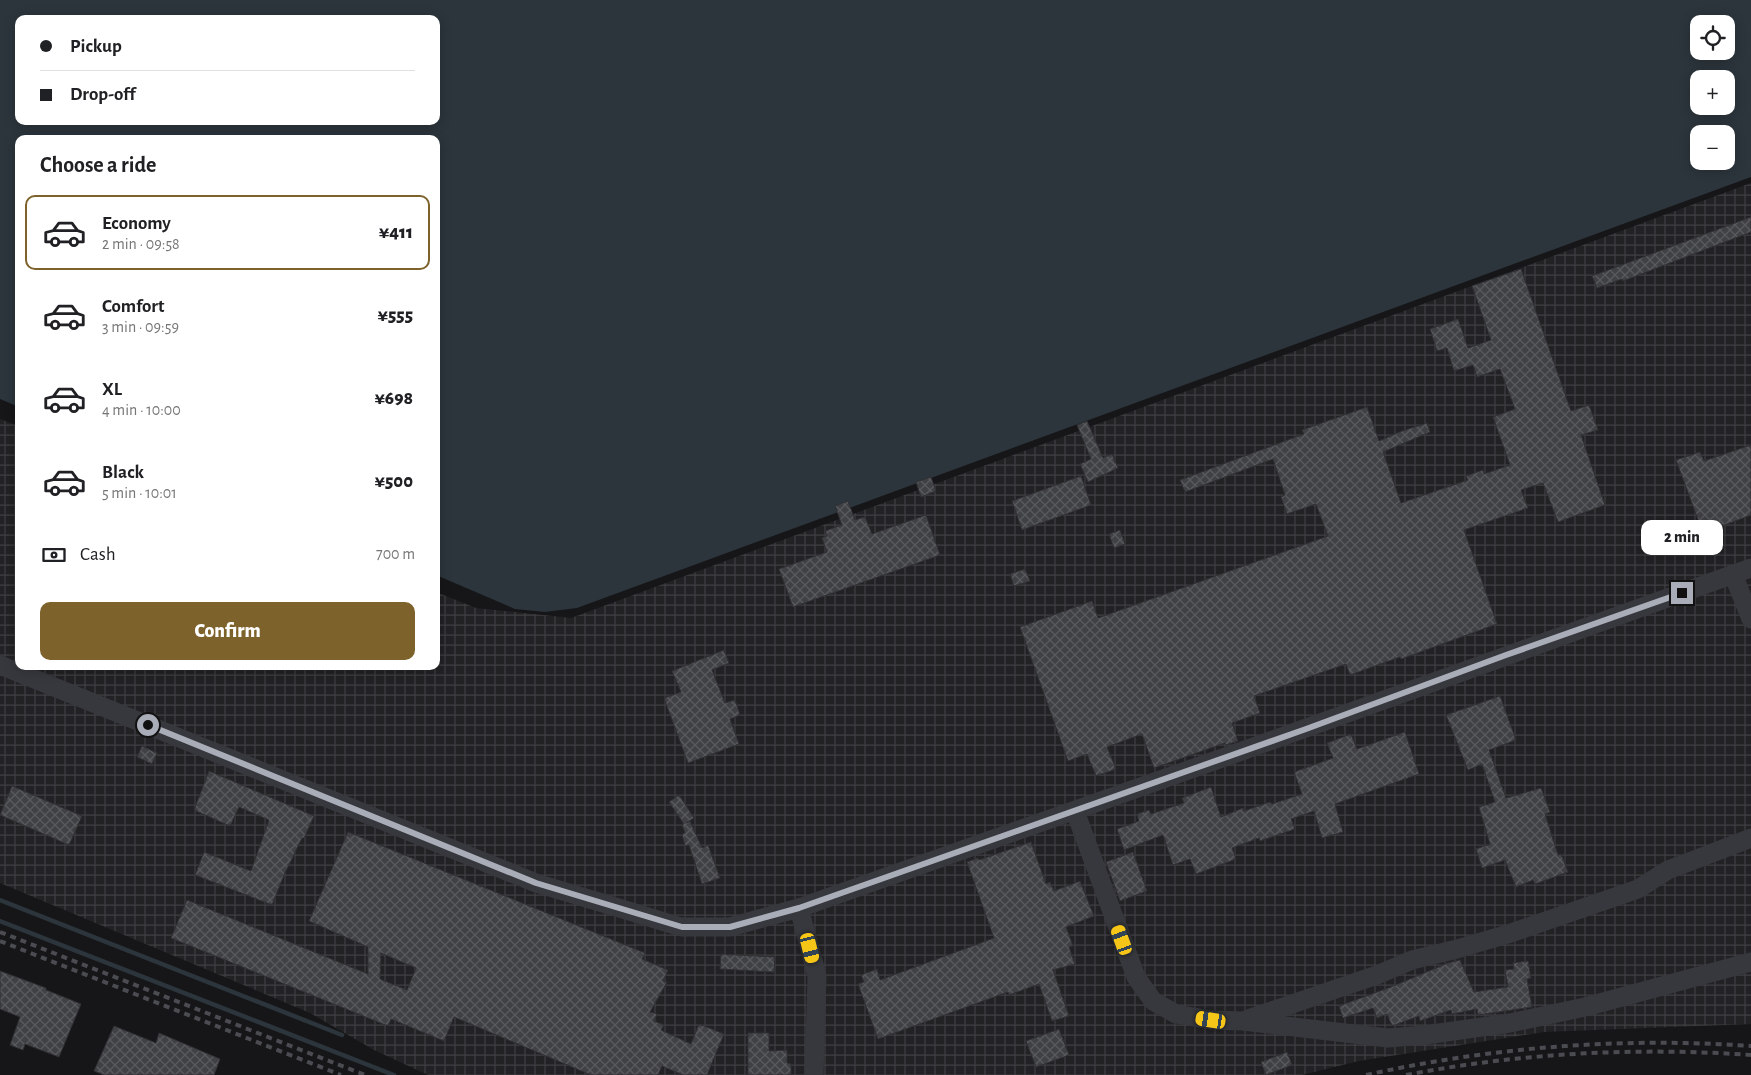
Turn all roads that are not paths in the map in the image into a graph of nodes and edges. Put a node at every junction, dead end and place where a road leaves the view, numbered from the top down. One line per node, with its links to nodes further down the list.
1 (1742, 571): 2 (street); 4 (street)
2 (1751, 619)
3 (0, 665): 6 (street)
4 (1075, 811): 6 (street); 8 (street)
5 (1751, 838): 8 (street)
6 (799, 908): 9 (street)
7 (1751, 962): 8 (street)
8 (1243, 1021)
9 (814, 1075)

